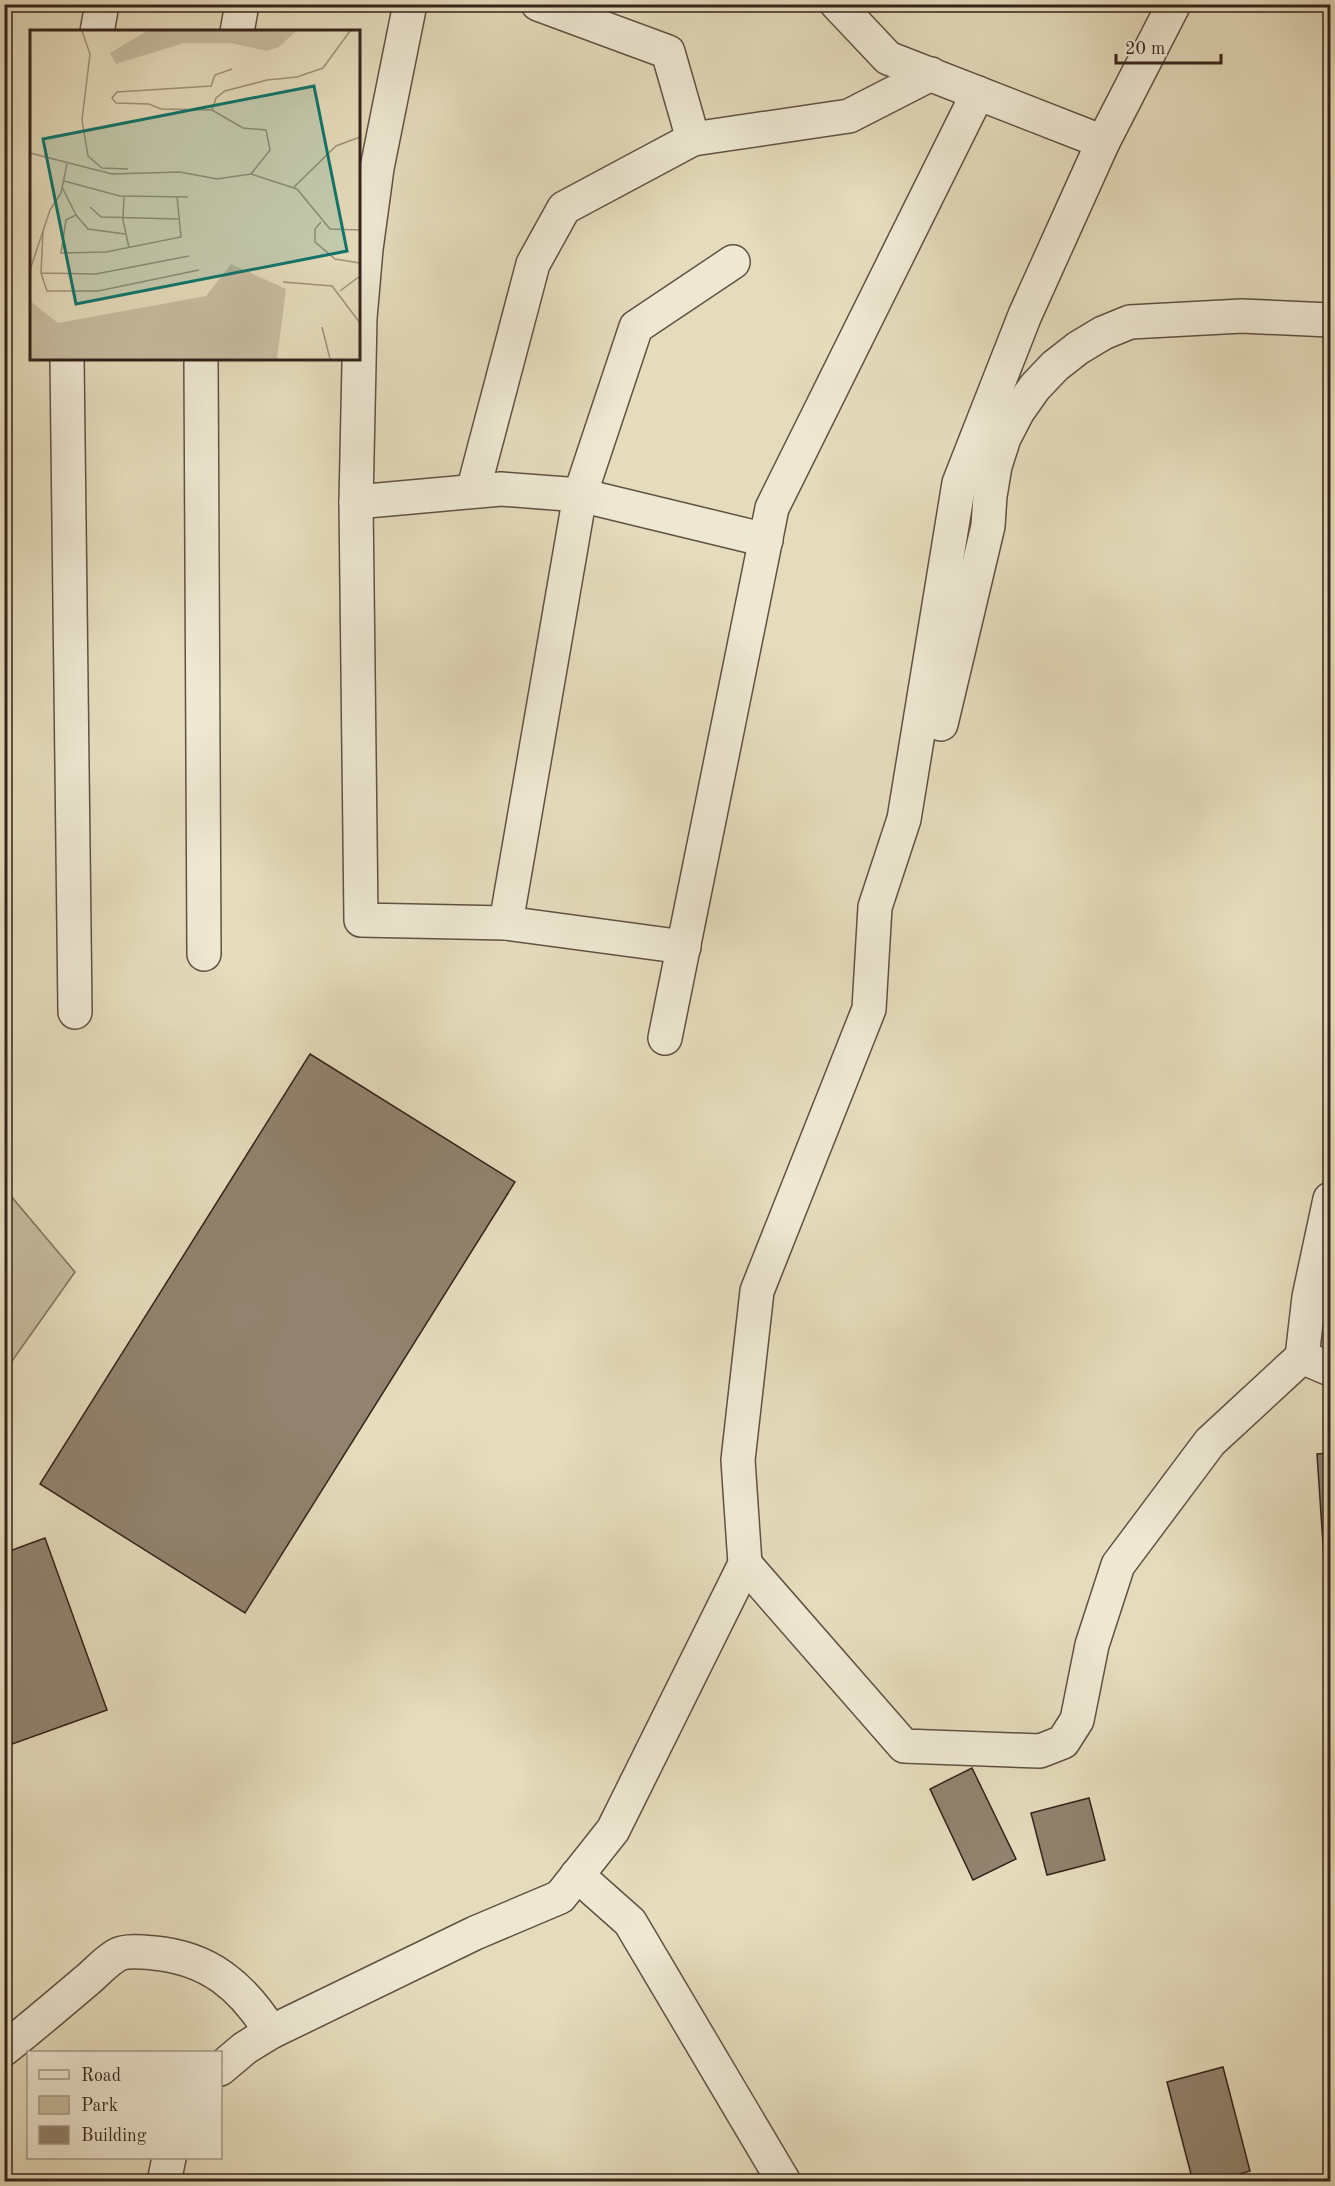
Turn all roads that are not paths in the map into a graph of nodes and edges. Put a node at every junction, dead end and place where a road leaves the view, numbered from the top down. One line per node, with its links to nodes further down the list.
1 (102, 4): 7 (street)
2 (242, 4): 8 (street)
3 (410, 4): 14 (street)
4 (538, 4): 11 (street)
5 (837, 4): 9 (street)
6 (1174, 4): 12 (street)
7 (97, 30)
8 (237, 30)
9 (931, 74): 10 (street); 11 (street)
10 (978, 93): 12 (street); 22 (street)
11 (693, 139): 19 (street)
12 (1102, 142): 23 (street)
13 (733, 262): 20 (street)
14 (360, 318)
15 (1330, 320): 23 (street)
16 (67, 360): 27 (street)
17 (201, 360): 26 (street)
18 (359, 360): 21 (street)
19 (473, 491): 20 (street); 21 (street)
20 (580, 495): 22 (street); 24 (street)
21 (356, 502): 24 (street)
22 (766, 540): 25 (street)
23 (875, 907): 31 (street)
24 (506, 923): 25 (street)
25 (684, 947): 28 (street)
26 (204, 954)
27 (75, 1012)
28 (665, 1038)
29 (1330, 1198): 30 (street)
30 (1316, 1363): 31 (street)
31 (745, 1564): 32 (street)
32 (577, 1875): 33 (street); 38 (street)
33 (271, 2031): 34 (street); 35 (street)
34 (4, 2049)
35 (222, 2066)
36 (169, 2159): 37 (street)
37 (164, 2181)
38 (784, 2181)

